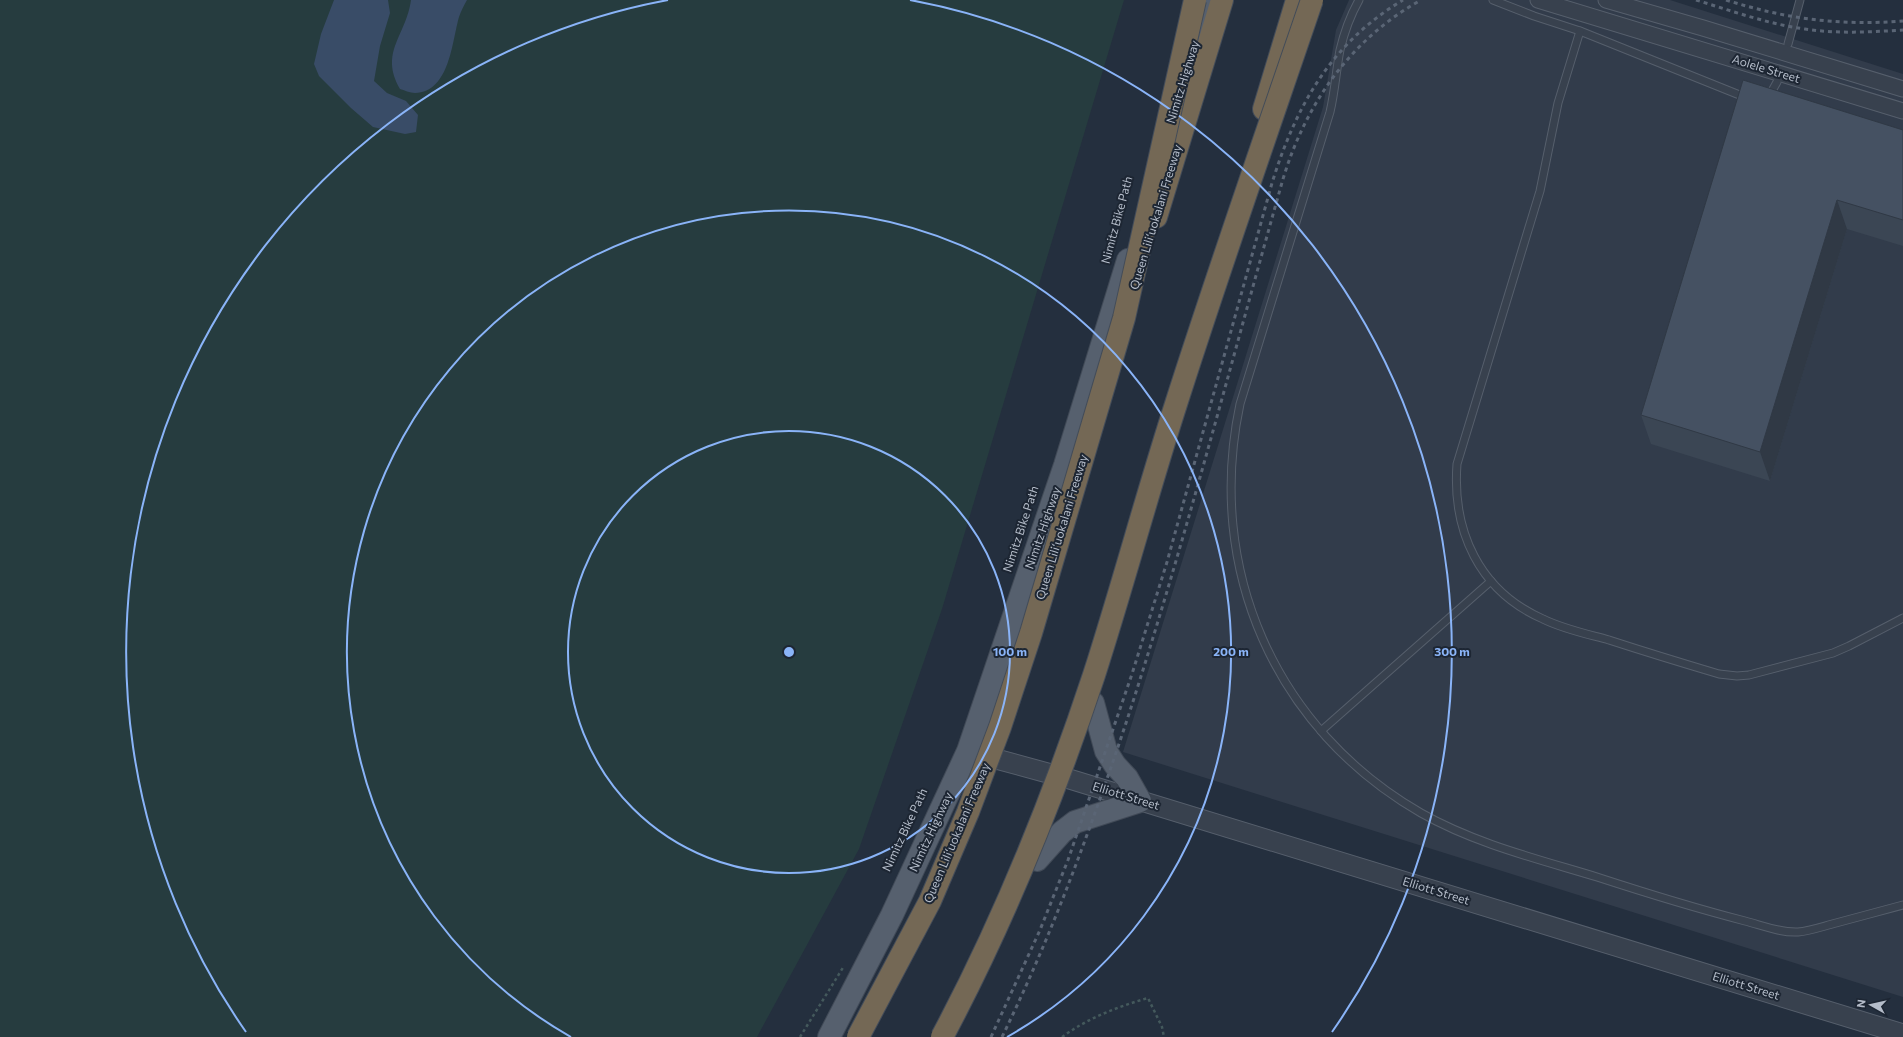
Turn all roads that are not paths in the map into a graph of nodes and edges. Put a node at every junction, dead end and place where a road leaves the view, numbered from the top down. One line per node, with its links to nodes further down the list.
1 (1195, 0): 17 (highway, bridge)
2 (1208, 0): 22 (main road, Nimitz Highway)
3 (1222, 0): 17 (highway, Queen Liliʻuokalani Freeway, bridge)
4 (1359, 0): 21 (lane)
5 (1493, 0): 12 (lane)
6 (1538, 0): 11 (street, Aolele Street)
7 (1606, 0): 10 (street, Aolele Street)
8 (1800, 0): 13 (lane)
9 (1307, 2): 20 (main road); 30 (highway, bridge)
10 (1636, 5): 11 (street); 15 (street, Aolele Street)
11 (1629, 27): 16 (street, Aolele Street)
12 (1580, 31): 14 (lane); 18 (lane)
13 (1788, 44)
14 (1777, 82)
15 (1903, 89)
16 (1903, 111)
17 (1124, 318): 29 (highway, Queen Liliʻuokalani Freeway, bridge)
18 (1491, 581): 19 (lane); 21 (lane)
19 (1903, 618)
20 (1093, 703): 23 (main road); 24 (main road)
21 (1320, 731): 26 (lane)
22 (968, 751): 23 (street, Elliott Street); 28 (main road, Nimitz Highway)
23 (1066, 778): 24 (street, Elliott Street); 25 (main road)
24 (1140, 801): 25 (main road); 27 (street, Elliott Street)
25 (1037, 860): 31 (main road)
26 (1903, 905)
27 (1903, 1034)
28 (829, 1037)
29 (858, 1037)
30 (942, 1037)
31 (953, 1037)

